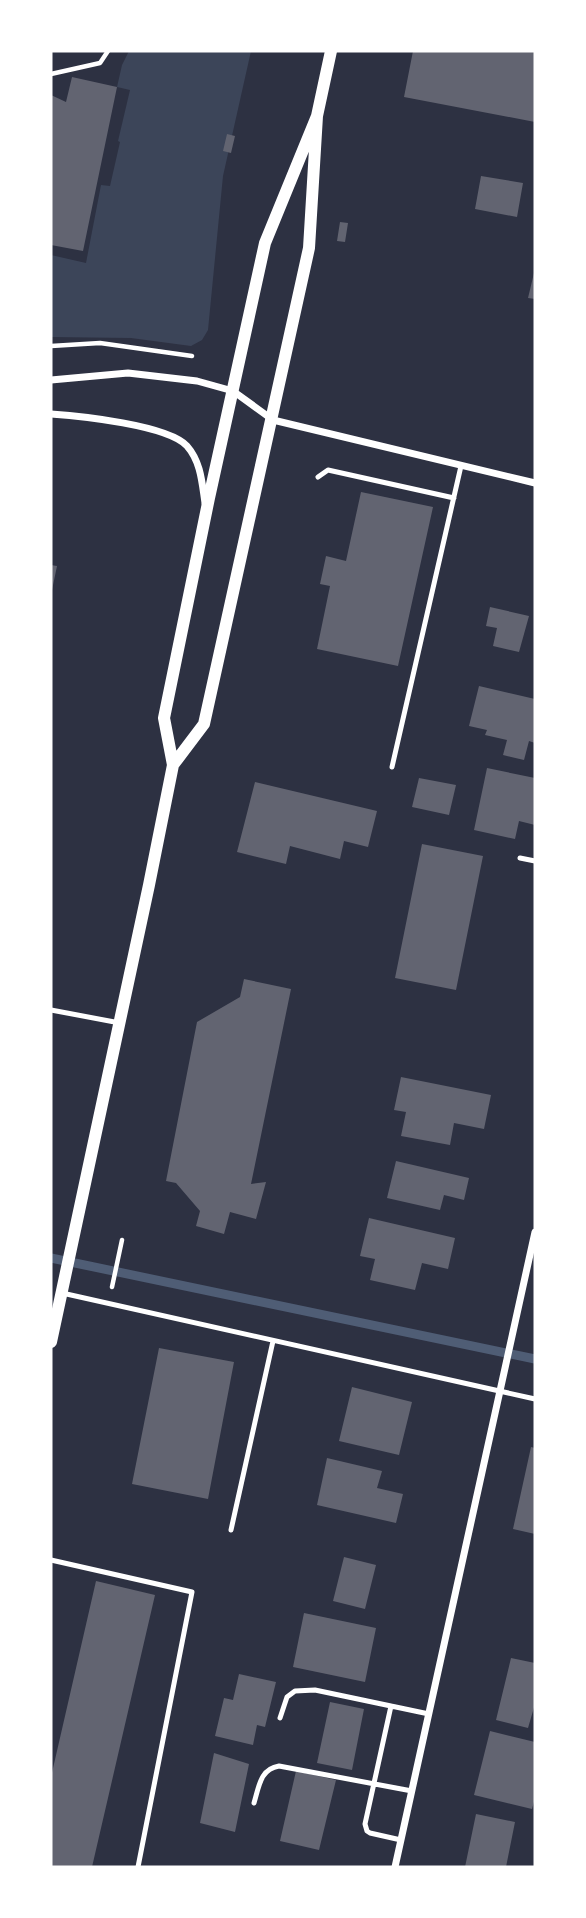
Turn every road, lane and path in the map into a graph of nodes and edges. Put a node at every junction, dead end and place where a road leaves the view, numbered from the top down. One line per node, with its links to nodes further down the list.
1 (108, 51): 3 (path)
2 (331, 51): 4 (street)
3 (51, 74)
4 (317, 116): 8 (street); 10 (street)
5 (51, 346): 6 (path)
6 (192, 356)
7 (51, 380): 8 (street)
8 (233, 391): 10 (street); 15 (street)
9 (51, 414): 15 (street)
10 (273, 420): 11 (street); 16 (street)
11 (461, 466): 13 (street); 14 (lane)
12 (318, 477): 14 (lane)
13 (535, 483)
14 (454, 498): 17 (lane)
15 (206, 515): 16 (street)
16 (173, 765): 21 (street)
17 (392, 766)
18 (520, 858): 19 (lane)
19 (535, 861)
20 (51, 1010): 21 (lane)
21 (120, 1023): 25 (street)
22 (535, 1232): 28 (street)
23 (122, 1240): 24 (path)
24 (112, 1288)
25 (62, 1293): 26 (lane); 27 (street)
26 (273, 1341): 28 (lane); 30 (lane)
27 (51, 1342)
28 (501, 1391): 29 (lane); 33 (street)
29 (535, 1399)
30 (231, 1530)
31 (51, 1560): 39 (lane)
32 (391, 1706): 33 (lane); 34 (lane); 35 (lane)
33 (429, 1714): 36 (street)
34 (280, 1718)
35 (374, 1783): 36 (lane); 37 (lane); 38 (lane)
36 (412, 1791): 38 (street)
37 (254, 1802)
38 (401, 1840): 40 (street)
39 (138, 1867)
40 (395, 1867)

